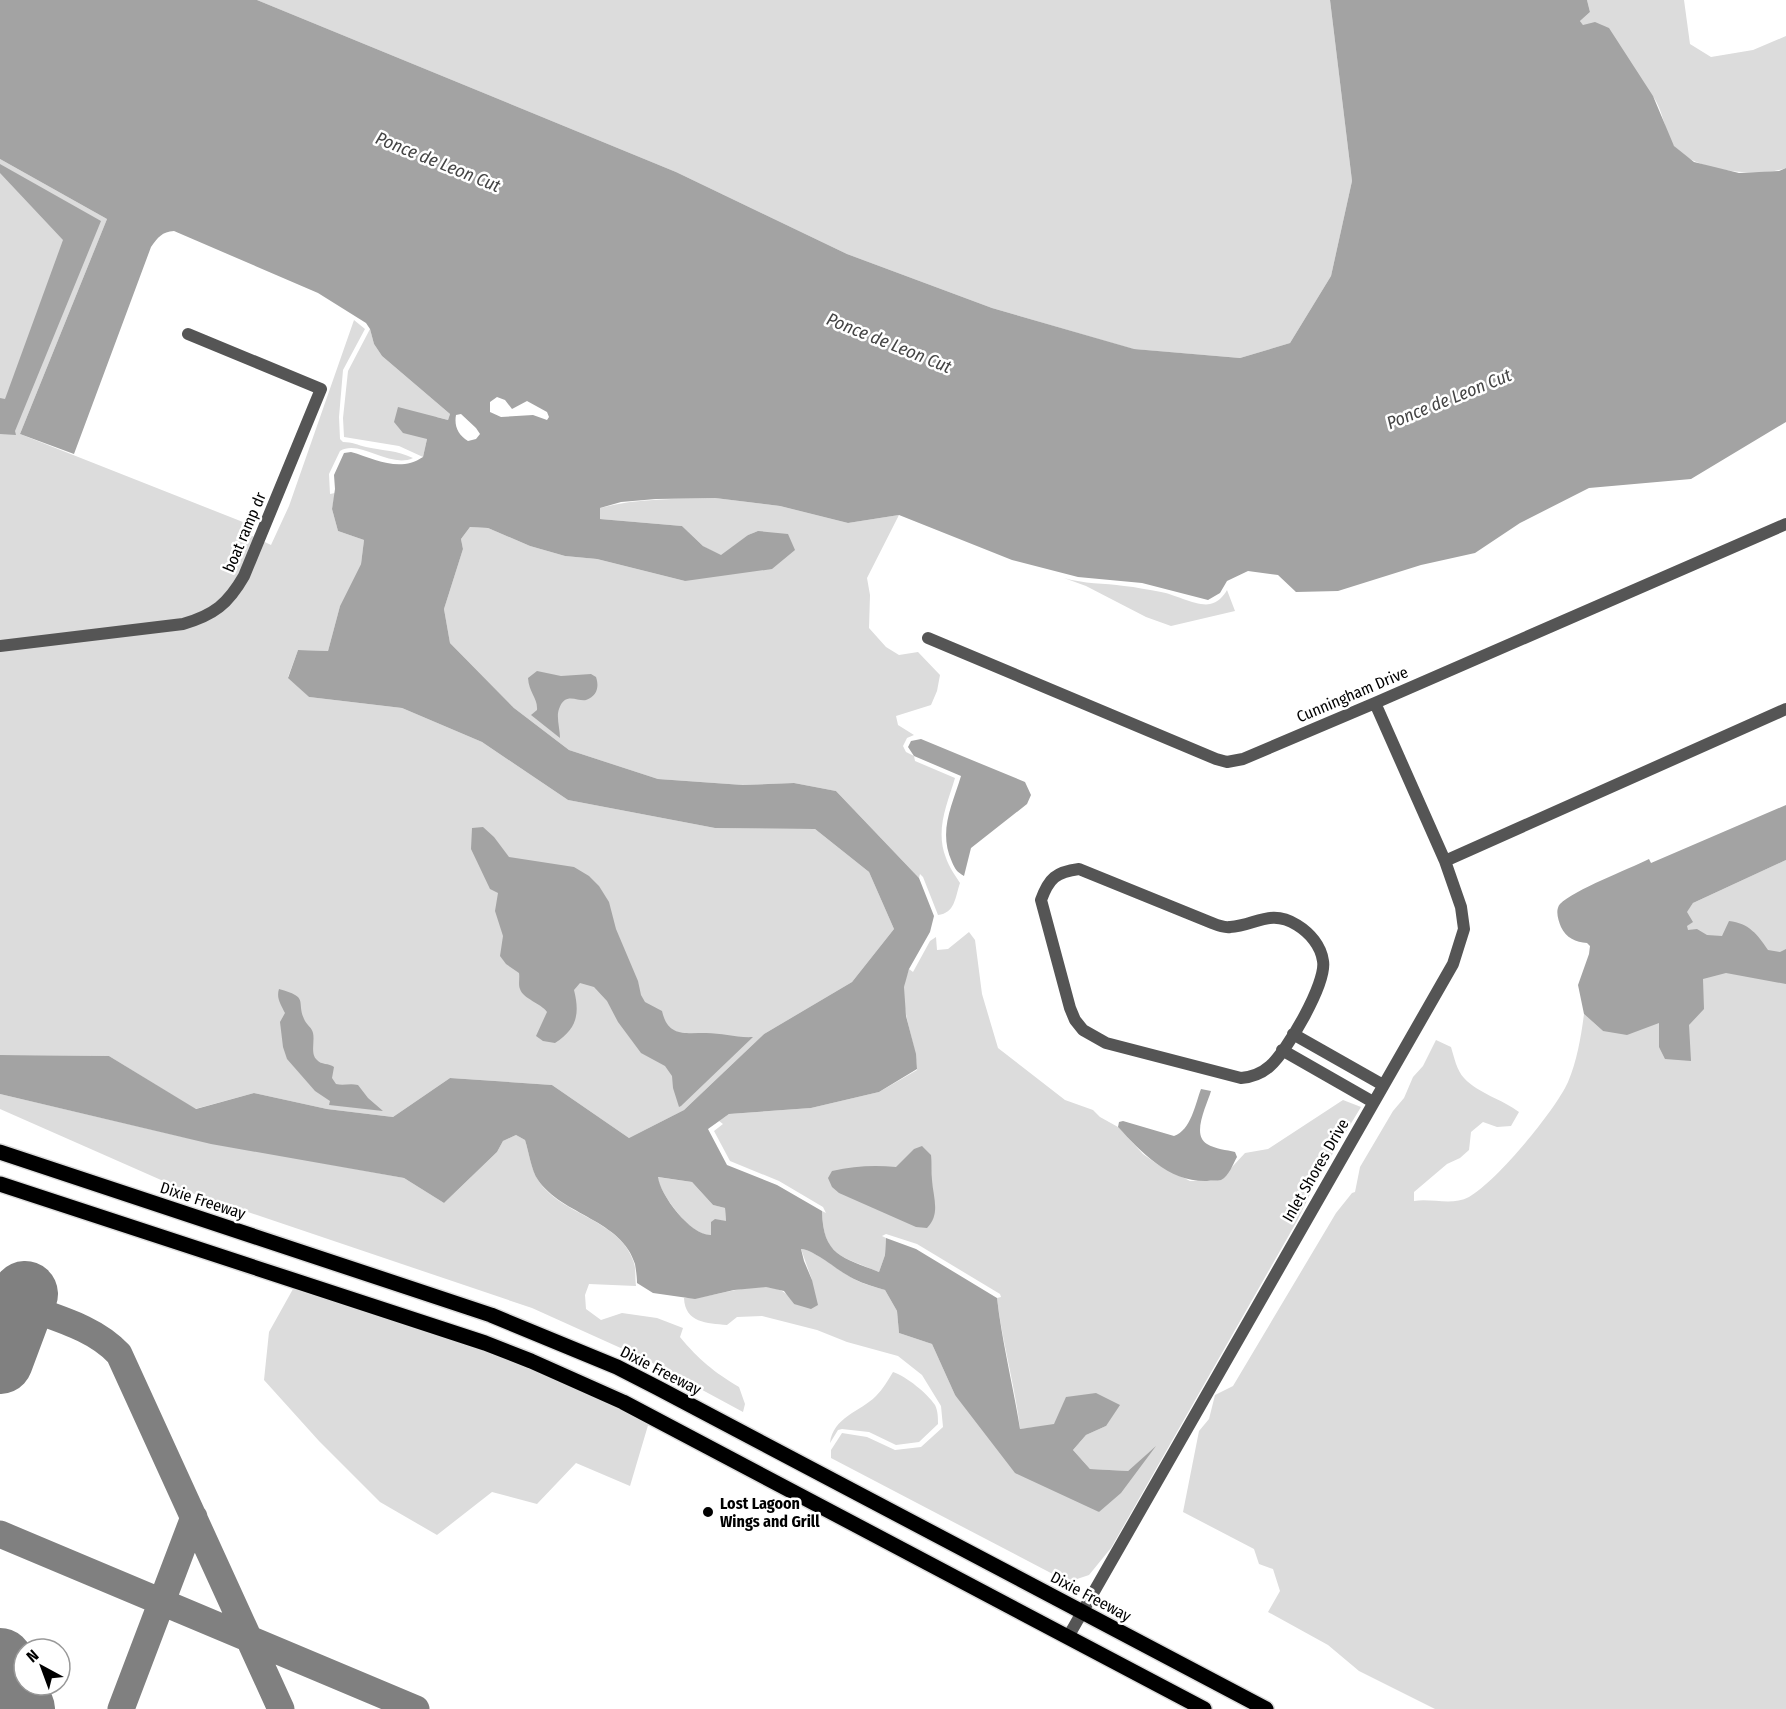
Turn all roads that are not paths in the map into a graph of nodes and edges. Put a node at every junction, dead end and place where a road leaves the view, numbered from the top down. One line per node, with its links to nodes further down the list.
1 (188, 334): 4 (street, boat ramp dr)
2 (1786, 524): 5 (street, Cunningham Drive)
3 (928, 638): 5 (street, Cunningham Drive)
4 (0, 646)
5 (1375, 703): 7 (street, Inlet Shores Drive)
6 (1786, 709): 7 (street)
7 (1445, 861): 10 (street, Inlet Shores Drive)
8 (1293, 1034): 9 (street); 9 (street); 10 (street)
9 (1282, 1050): 11 (street)
10 (1383, 1085): 11 (street, Inlet Shores Drive)
11 (1373, 1102): 14 (street, Inlet Shores Drive)
12 (0, 1152): 14 (main road, Dixie Freeway)
13 (0, 1184): 15 (main road)
14 (1082, 1612): 15 (street, Inlet Shores Drive); 17 (main road, Dixie Freeway)
15 (1068, 1637): 16 (main road)
16 (1204, 1709)
17 (1266, 1709)

